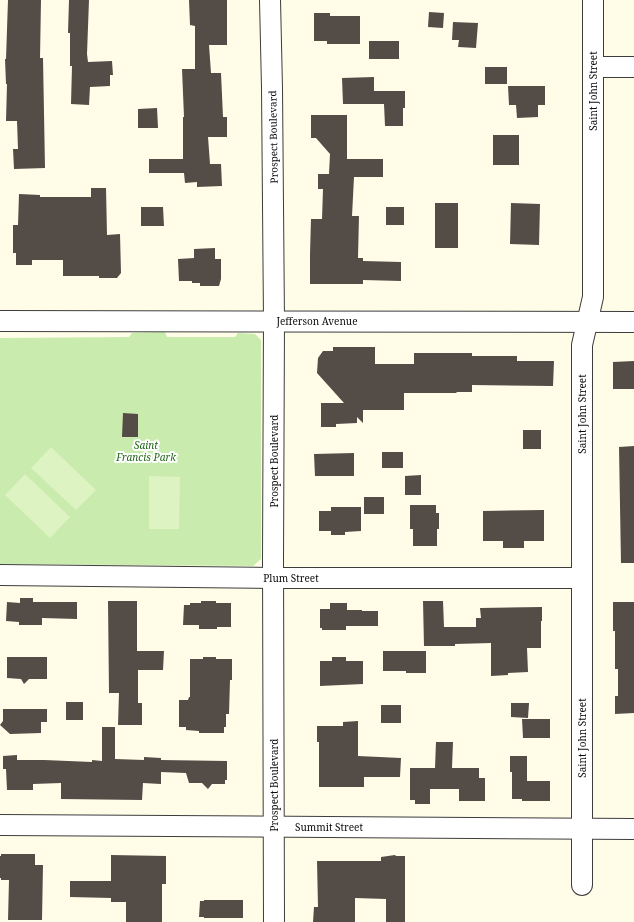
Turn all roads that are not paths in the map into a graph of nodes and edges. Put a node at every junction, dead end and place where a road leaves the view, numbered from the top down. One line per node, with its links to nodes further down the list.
1 (270, 0): 5 (street, Prospect Boulevard)
2 (593, 0): 3 (street, Saint John Street)
3 (593, 67): 4 (street); 7 (street, Saint John Street)
4 (634, 67)
5 (274, 321): 6 (street, Jefferson Avenue); 7 (street, Jefferson Avenue); 10 (street, Prospect Boulevard)
6 (0, 322)
7 (587, 322): 8 (street, Jefferson Avenue); 11 (street, Saint John Street)
8 (634, 322)
9 (0, 575): 10 (street, Plum Street)
10 (273, 578): 11 (street, Plum Street); 13 (street, Prospect Boulevard)
11 (582, 578): 14 (street, Saint John Street)
12 (0, 825): 13 (street, Summit Street)
13 (274, 826): 14 (street, Summit Street); 17 (street, Prospect Boulevard)
14 (582, 828): 15 (street, Summit Street); 16 (street, Saint John Street)
15 (634, 829)
16 (582, 885)
17 (274, 922)

